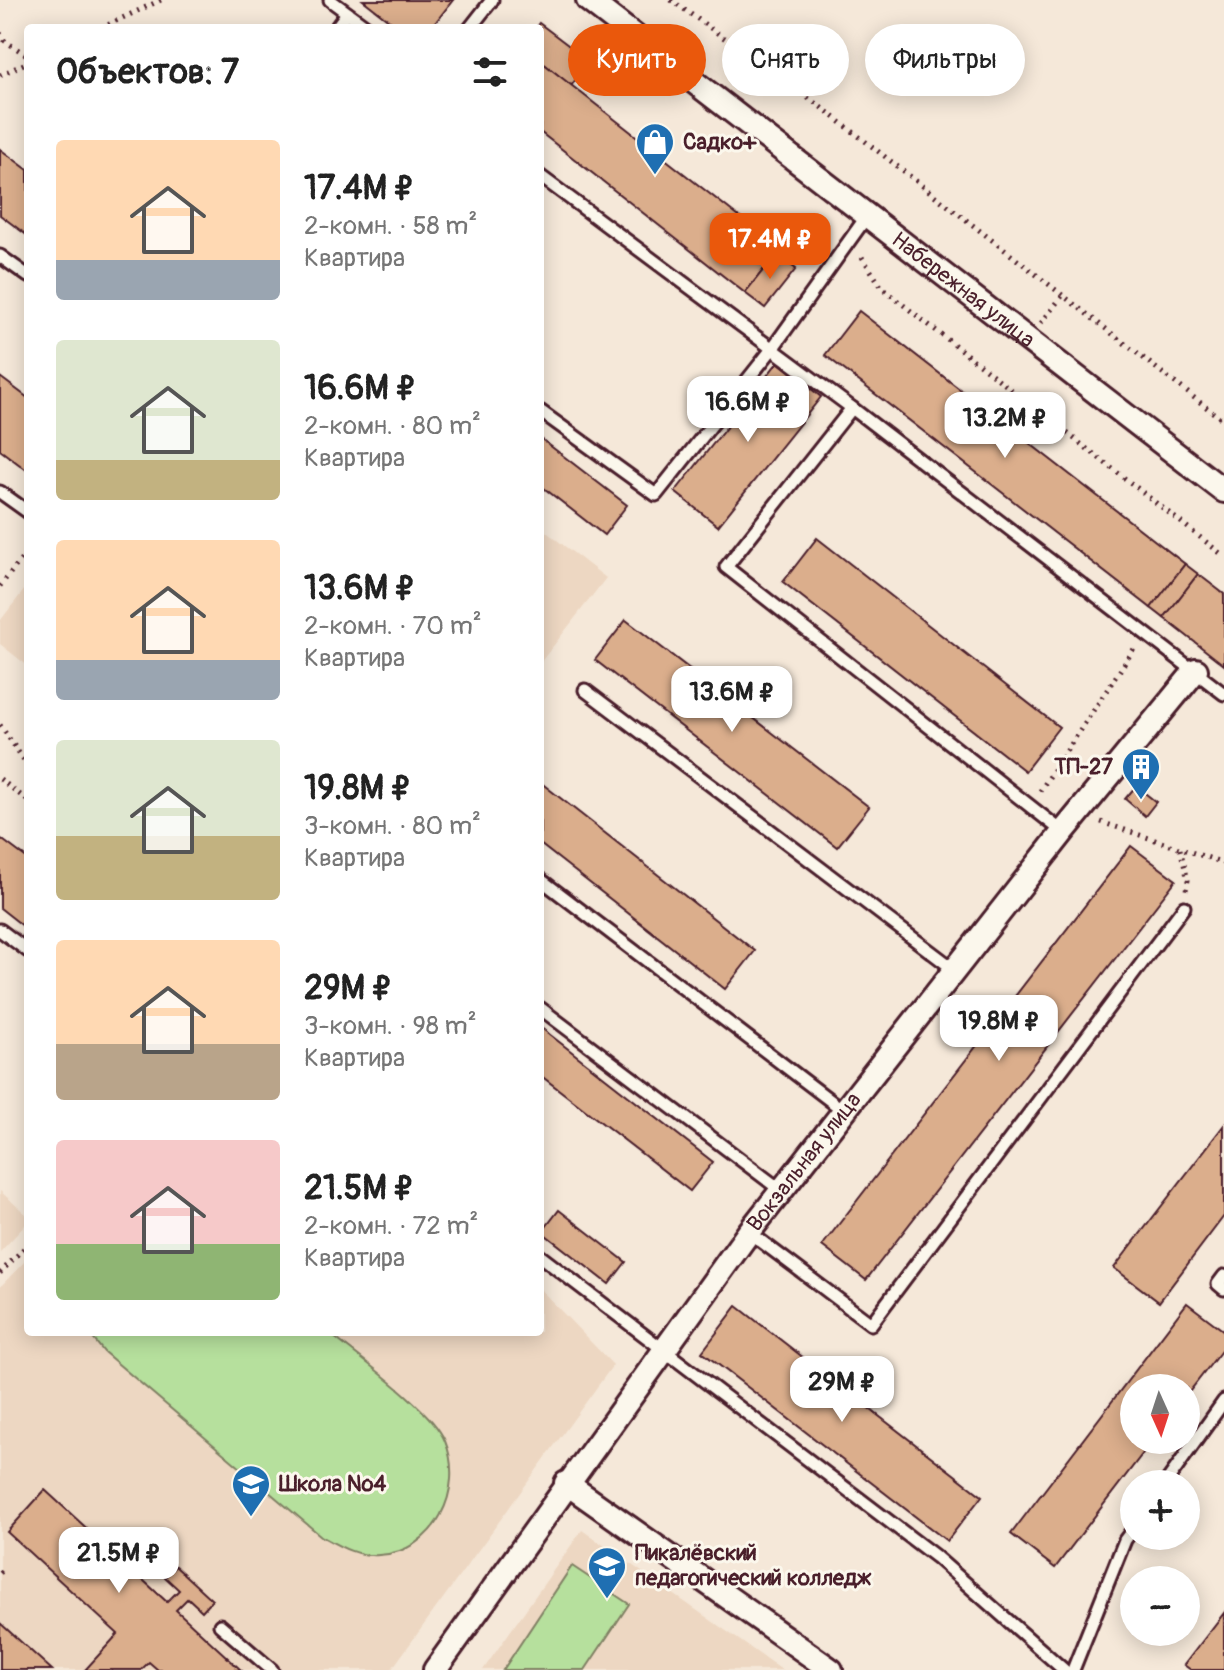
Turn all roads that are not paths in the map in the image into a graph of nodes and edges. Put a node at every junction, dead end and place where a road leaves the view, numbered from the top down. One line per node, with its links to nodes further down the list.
1 (330, 0): 4 (lane)
2 (492, 0): 7 (lane)
3 (588, 0): 9 (street, Набережная улица)
4 (347, 13): 5 (lane); 6 (lane)
5 (339, 24)
6 (362, 24)
7 (473, 24)
8 (544, 179): 12 (lane)
9 (867, 216): 12 (lane); 15 (street, Набережная улица)
10 (0, 256): 11 (lane)
11 (24, 273)
12 (772, 349): 13 (lane); 14 (lane)
13 (852, 408): 18 (lane); 21 (lane)
14 (544, 414)
15 (1224, 491)
16 (0, 492): 17 (lane)
17 (24, 509)
18 (1196, 670): 20 (lane); 21 (street, Вокзальная улица)
19 (585, 690): 26 (lane)
20 (1224, 694)
21 (1070, 823): 26 (street, Вокзальная улица)
22 (544, 882): 28 (lane)
23 (1184, 907): 30 (lane)
24 (0, 930): 25 (lane)
25 (24, 948)
26 (955, 970): 28 (street, Вокзальная улица)
27 (544, 1011): 29 (lane)
28 (844, 1111): 29 (street, Вокзальная улица)
29 (782, 1191): 30 (street, Вокзальная улица)
30 (749, 1232): 34 (street, Вокзальная улица)
31 (544, 1259): 34 (lane)
32 (1224, 1276): 33 (lane)
33 (1224, 1289)
34 (663, 1350): 37 (street, Вокзальная улица); 43 (lane)
35 (1224, 1401): 36 (lane)
36 (1175, 1470)
37 (566, 1483): 41 (street, Вокзальная улица); 42 (street)
38 (1121, 1550): 44 (lane)
39 (220, 1625): 40 (lane)
40 (272, 1670)
41 (435, 1670)
42 (831, 1670)
43 (1064, 1670)
44 (1073, 1670)

